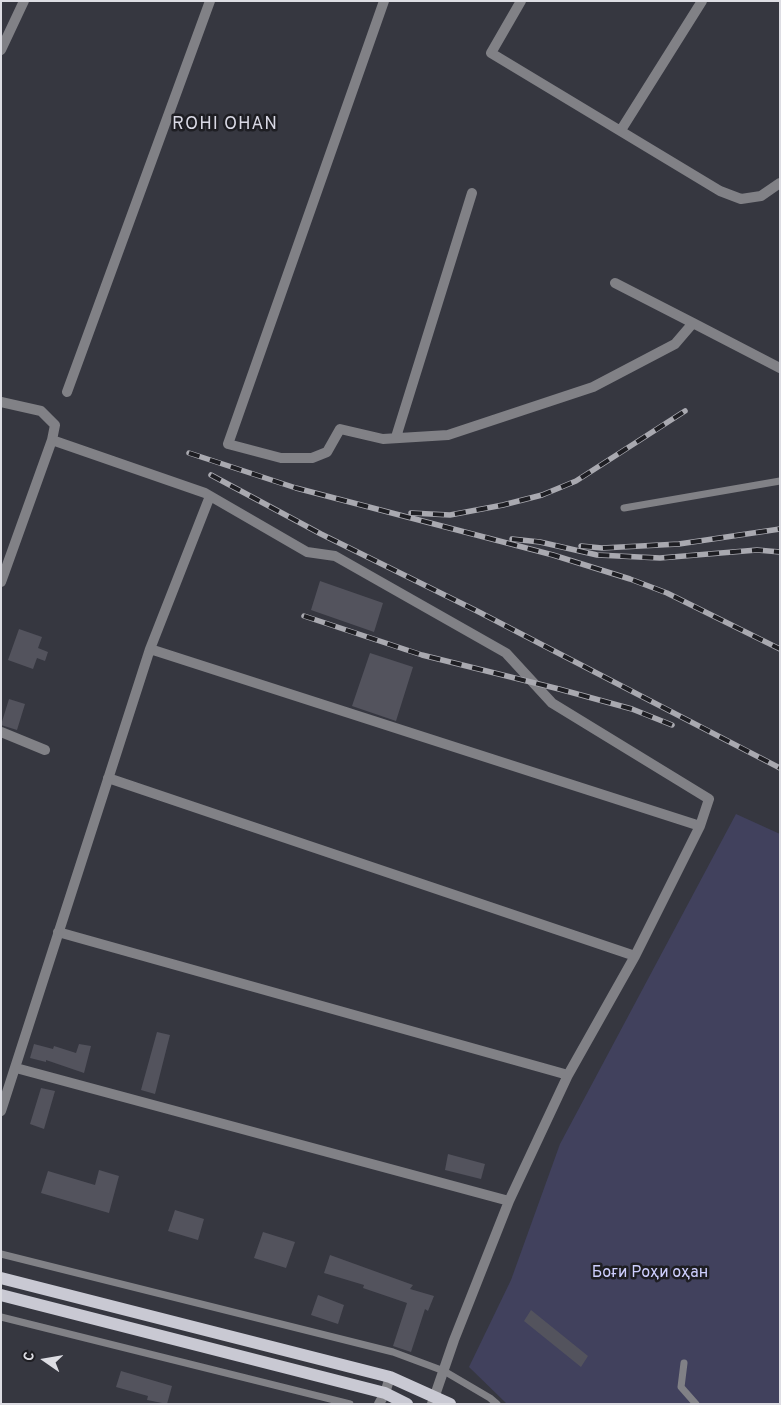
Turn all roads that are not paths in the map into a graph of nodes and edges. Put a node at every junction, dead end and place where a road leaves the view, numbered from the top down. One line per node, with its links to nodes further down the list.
1 (24, 1): 6 (street)
2 (210, 1): 13 (street)
3 (384, 1): 15 (street)
4 (521, 1): 7 (street)
5 (702, 1): 7 (street)
6 (1, 50)
7 (621, 130): 8 (street)
8 (780, 183)
9 (472, 193): 15 (street)
10 (615, 283): 11 (street)
11 (693, 324): 12 (street); 15 (street)
12 (780, 368)
13 (67, 392)
14 (1, 402): 16 (street)
15 (396, 437)
16 (52, 440): 18 (street); 20 (street)
17 (780, 481): 19 (lane)
18 (210, 496): 21 (street); 25 (street)
19 (624, 508)
20 (1, 582)
21 (150, 649): 24 (street); 25 (street)
22 (1, 732): 23 (street)
23 (45, 750)
24 (108, 778): 26 (street); 27 (street)
25 (700, 826): 27 (street)
26 (58, 932): 28 (street); 29 (street)
27 (635, 956): 29 (street)
28 (16, 1068): 30 (street); 31 (street)
29 (568, 1074): 31 (street)
30 (1, 1111)
31 (509, 1201): 37 (street)
32 (1, 1254): 37 (lane)
33 (1, 1278): 38 (main road)
34 (1, 1295): 39 (main road)
35 (1, 1317): 41 (lane)
36 (684, 1363): 45 (lane)
37 (444, 1371): 40 (street); 44 (lane)
38 (390, 1377): 39 (street); 40 (main road)
39 (382, 1398): 42 (main road)
40 (434, 1400): 43 (main road)
41 (350, 1404)
42 (407, 1404)
43 (450, 1404)
44 (497, 1404)
45 (696, 1404)

